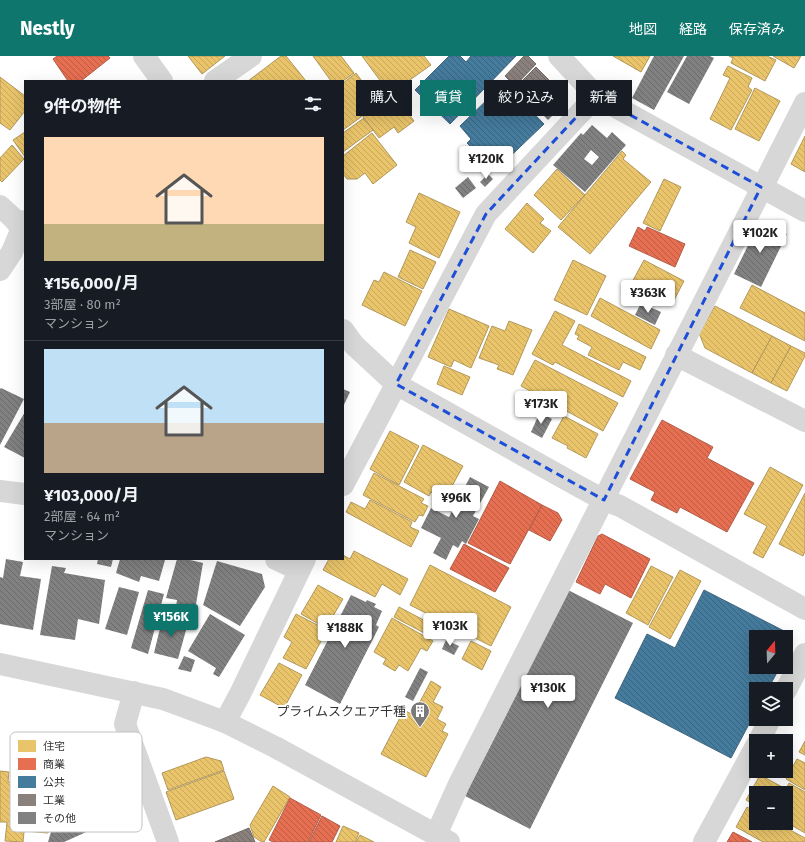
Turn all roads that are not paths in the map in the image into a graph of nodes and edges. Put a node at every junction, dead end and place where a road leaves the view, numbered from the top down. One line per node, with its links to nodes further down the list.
1 (144, 56): 4 (street)
2 (251, 56): 5 (street)
3 (560, 56): 6 (street)
4 (161, 80)
5 (216, 80)
6 (582, 80)
7 (805, 103): 10 (street)
8 (577, 116): 17 (street)
9 (632, 116): 10 (street)
10 (761, 187): 12 (street); 16 (street)
11 (0, 206): 13 (street)
12 (805, 211)
13 (24, 227): 14 (street)
14 (0, 270)
15 (344, 331): 17 (street)
16 (676, 355): 18 (street); 22 (street)
17 (396, 384): 19 (street); 22 (street)
18 (805, 421)
19 (344, 483)
20 (0, 491): 21 (street)
21 (24, 494)
22 (604, 500): 25 (street); 34 (street)
23 (281, 560): 24 (street)
24 (302, 564): 30 (street)
25 (805, 609)
26 (805, 654): 28 (street)
27 (0, 664): 29 (street)
28 (790, 682)
29 (134, 692): 30 (street); 31 (street)
30 (226, 722): 34 (street)
31 (128, 732)
32 (749, 759): 36 (street)
33 (142, 771): 35 (street)
34 (443, 838)
35 (168, 842)
36 (704, 842)

